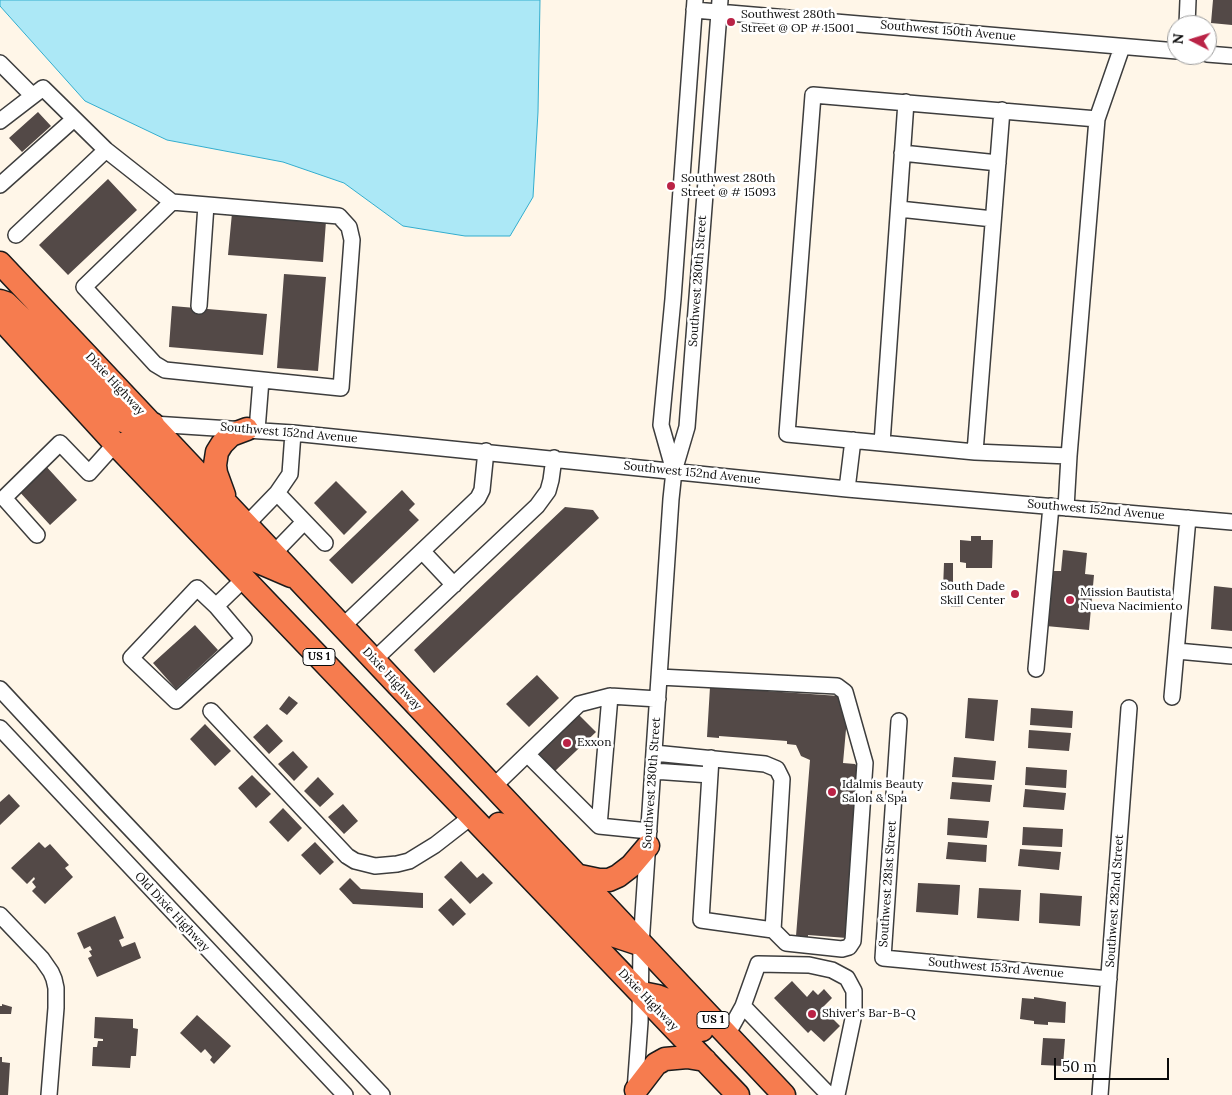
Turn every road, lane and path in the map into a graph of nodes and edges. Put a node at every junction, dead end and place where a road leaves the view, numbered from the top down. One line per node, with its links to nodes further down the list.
1 (1188, 0): 4 (street)
2 (695, 5): 3 (street, Southwest 150th Avenue); 18 (street, Southwest 280th Street)
3 (719, 6): 5 (street, Southwest 150th Avenue); 20 (street, Southwest 280th Street)
4 (1187, 15)
5 (1122, 47): 6 (street, Southwest 150th Avenue); 13 (street)
6 (1167, 50)
7 (1217, 55): 8 (street)
8 (1232, 56)
9 (0, 63): 10 (street)
10 (32, 95): 14 (street); 15 (street)
11 (906, 102): 12 (street); 17 (street); 37 (street)
12 (1002, 110): 13 (street); 19 (street)
13 (1097, 119): 42 (street)
14 (74, 120): 16 (street); 21 (street)
15 (0, 121)
16 (106, 150): 22 (street); 26 (street)
17 (902, 153): 19 (street); 24 (street)
18 (682, 162): 20 (street); 28 (street, Southwest 280th Street)
19 (998, 163): 25 (street)
20 (707, 165): 29 (street, Southwest 280th Street)
21 (0, 185)
22 (172, 202): 23 (street); 33 (street)
23 (206, 205): 31 (street); 33 (street)
24 (898, 209): 25 (street); 38 (street)
25 (993, 219): 41 (street)
26 (16, 235)
27 (0, 263): 34 (highway, Dixie Highway / US 1)
28 (673, 299): 29 (street); 44 (street, Southwest 280th Street)
29 (697, 300): 44 (street, Southwest 280th Street)
30 (0, 301): 34 (highway)
31 (198, 306)
32 (0, 318): 39 (highway, Dixie Highway / US 1)
33 (261, 380): 35 (street)
34 (153, 424): 35 (street, Southwest 152nd Avenue); 47 (highway, Dixie Highway / US 1)
35 (252, 429): 36 (street, Southwest 152nd Avenue); 47 (highway)
36 (293, 433): 40 (street, Southwest 152nd Avenue); 46 (street)
37 (853, 440): 38 (street); 45 (street)
38 (882, 443): 41 (street)
39 (117, 446): 54 (street); 58 (highway, Dixie Highway / US 1); 59 (highway)
40 (486, 451): 43 (street, Southwest 152nd Avenue); 56 (street)
41 (975, 452): 42 (street)
42 (1069, 456): 49 (street)
43 (554, 458): 44 (street, Southwest 152nd Avenue); 60 (street)
44 (674, 471): 45 (street, Southwest 152nd Avenue); 67 (street, Southwest 280th Street)
45 (847, 488): 48 (street, Southwest 152nd Avenue)
46 (277, 493): 51 (street); 53 (street)
47 (227, 503): 53 (highway, Dixie Highway / US 1)
48 (1051, 506): 49 (street, Southwest 152nd Avenue); 66 (street)
49 (1066, 508): 50 (street, Southwest 152nd Avenue)
50 (1188, 518): 52 (street, Southwest 152nd Avenue); 63 (street)
51 (304, 522): 55 (street); 57 (street)
52 (1232, 522)
53 (247, 524): 57 (highway, Dixie Highway / US 1)
54 (37, 535)
55 (325, 543)
56 (423, 552): 60 (street); 62 (street)
57 (274, 553): 59 (highway, Dixie Highway / US 1)
58 (244, 579): 61 (street); 82 (highway, Dixie Highway / US 1)
59 (301, 581): 62 (highway, Dixie Highway / US 1)
60 (454, 585): 65 (street)
61 (216, 606): 61 (street)
62 (343, 626): 65 (highway, Dixie Highway / US 1)
63 (1177, 651): 64 (street); 70 (street)
64 (1232, 656)
65 (374, 660): 81 (highway, Dixie Highway / US 1)
66 (1036, 669)
67 (659, 677): 71 (street, Southwest 280th Street); 87 (street)
68 (0, 689): 98 (street)
69 (610, 696): 71 (street); 76 (street); 83 (street)
70 (1172, 697)
71 (658, 699): 77 (street, Southwest 280th Street)
72 (1129, 708): 90 (street, Southwest 282nd Street)
73 (211, 710): 82 (street)
74 (899, 721): 89 (street, Southwest 281st Street)
75 (0, 728): 97 (street, Old Dixie Highway)
76 (528, 754): 81 (street); 83 (street)
77 (654, 754): 78 (street); 79 (street, Southwest 280th Street)
78 (711, 758): 80 (street); 87 (street)
79 (653, 770): 80 (street); 84 (street, Southwest 280th Street)
80 (710, 775): 87 (street)
81 (494, 787): 85 (highway, Dixie Highway / US 1)
82 (472, 817): 88 (highway); 91 (highway, Dixie Highway / US 1)
83 (599, 826): 84 (street)
84 (648, 839): 85 (highway); 88 (street, Southwest 280th Street)
85 (576, 875): 88 (highway, Dixie Highway / US 1)
86 (0, 915): 96 (street)
87 (773, 930)
88 (641, 944): 91 (street, Southwest 280th Street); 93 (highway, Dixie Highway / US 1)
89 (883, 958): 90 (street, Southwest 153rd Avenue)
90 (1109, 979): 104 (street, Southwest 282nd Street)
91 (641, 993): 94 (highway, Dixie Highway / US 1); 95 (street, Southwest 280th Street); 100 (highway)
92 (743, 1006): 93 (street); 102 (street); 103 (street)
93 (727, 1035): 101 (highway, Dixie Highway / US 1)
94 (705, 1060): 95 (highway); 99 (highway, Dixie Highway / US 1)
95 (635, 1093)
96 (50, 1095)
97 (345, 1095)
98 (382, 1095)
99 (738, 1095)
100 (764, 1095)
101 (784, 1095)
102 (829, 1095)
103 (837, 1095)
104 (1100, 1095)

